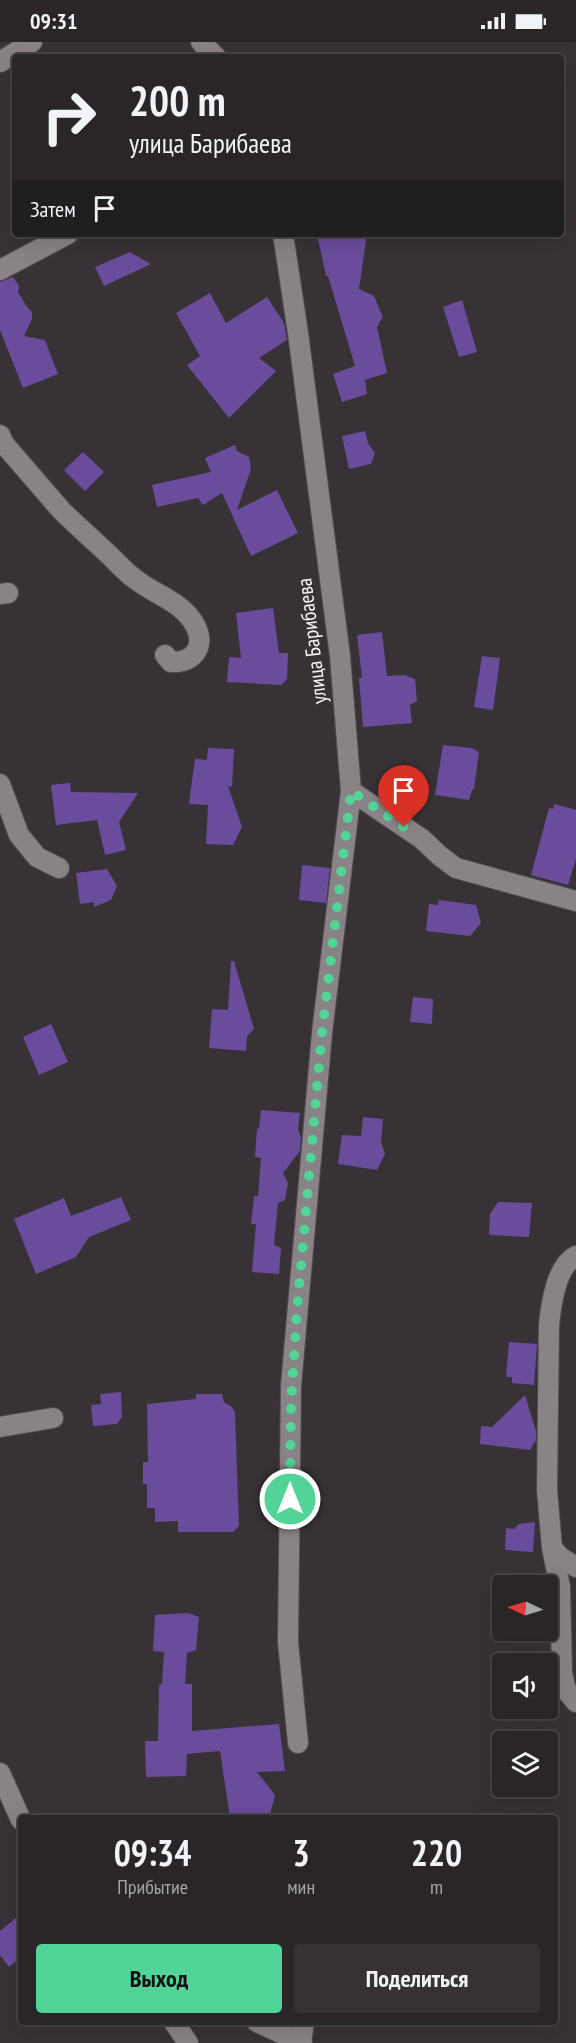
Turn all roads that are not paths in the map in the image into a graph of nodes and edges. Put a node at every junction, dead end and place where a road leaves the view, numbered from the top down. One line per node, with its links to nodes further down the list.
1 (32, 42): 3 (street)
2 (201, 42): 4 (street)
3 (14, 54)
4 (213, 54)
5 (62, 237): 7 (street)
6 (283, 237): 11 (street, улица Барибаева)
7 (0, 270)
8 (0, 435): 9 (street)
9 (165, 655)
10 (0, 784): 12 (street)
11 (351, 791): 13 (street); 20 (street, улица Барибаева)
12 (59, 868)
13 (576, 901)
14 (576, 1256): 17 (street)
15 (53, 1418): 16 (street)
16 (0, 1427)
17 (552, 1548): 18 (street); 19 (street)
18 (576, 1567)
19 (576, 1702)
20 (298, 1743)
21 (0, 1773): 22 (street)
22 (18, 1815)
23 (176, 2025): 26 (street)
24 (263, 2025): 27 (street)
25 (304, 2025): 27 (street)
26 (188, 2043)
27 (301, 2043)

